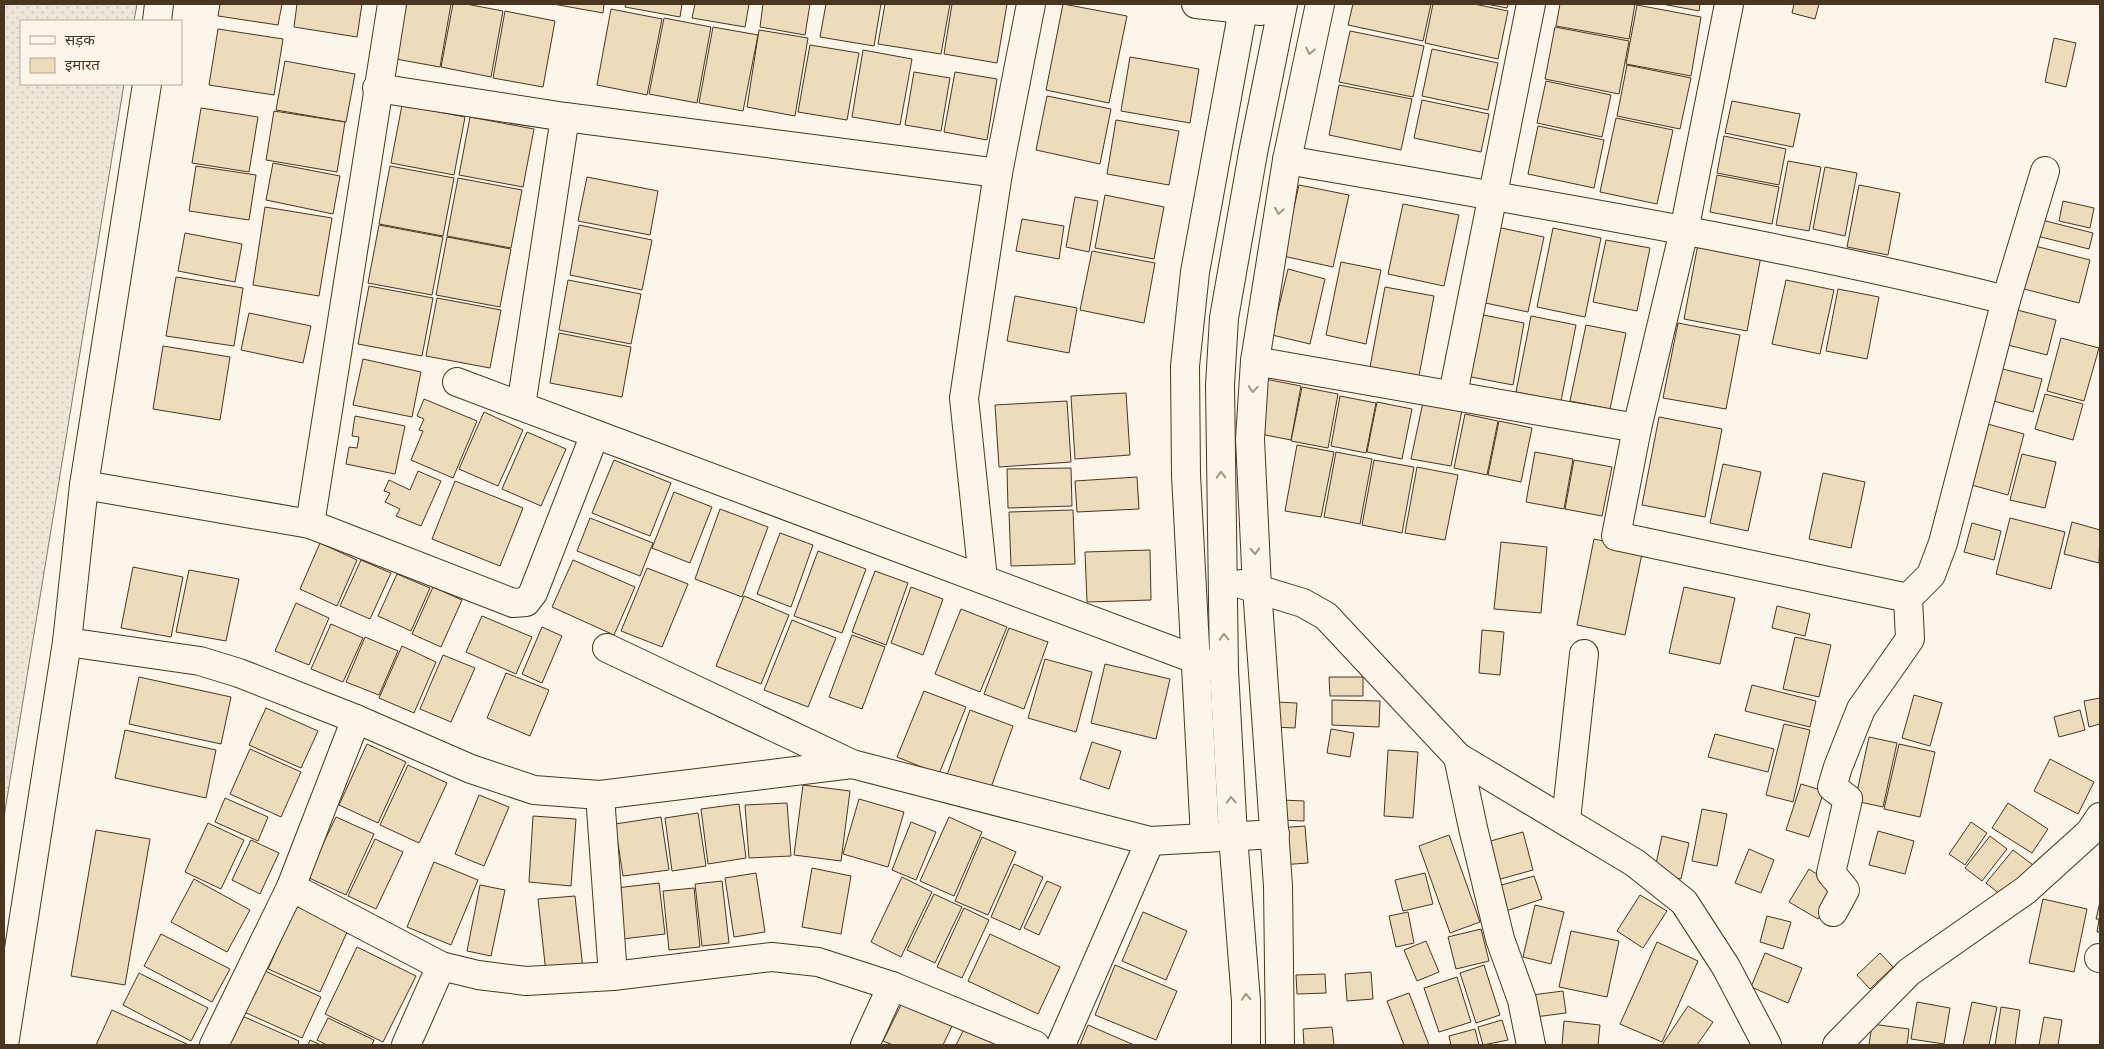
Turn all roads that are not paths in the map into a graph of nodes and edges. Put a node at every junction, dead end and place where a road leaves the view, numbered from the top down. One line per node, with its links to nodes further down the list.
1 (159, 4): 10 (street)
2 (392, 4): 12 (street)
3 (1030, 4): 16 (street)
4 (1196, 4): 7 (street)
5 (1531, 4): 17 (street)
6 (1729, 4): 18 (street)
7 (1244, 7): 8 (street); 35 (street)
8 (1282, 9): 9 (street); 29 (street, one-way to 8)
9 (1319, 11): 14 (street, one-way to 14)
10 (157, 20)
11 (147, 85): 26 (street)
12 (377, 88): 13 (street); 27 (street)
13 (565, 117): 16 (street); 23 (street)
14 (1287, 160): 17 (street); 20 (street, one-way to 20)
15 (2045, 171): 19 (street)
16 (998, 173): 28 (street)
17 (1491, 195): 18 (street); 22 (street)
18 (1684, 231): 19 (street); 24 (street)
19 (2006, 300): 31 (street)
20 (1255, 361): 22 (street); 30 (street, one-way to 30)
21 (457, 382): 23 (street)
22 (1453, 394): 24 (street)
23 (521, 406): 25 (street)
24 (1637, 428): 31 (street)
25 (595, 434): 27 (street); 28 (street)
26 (84, 485): 27 (street); 32 (street)
27 (310, 524)
28 (984, 579): 35 (street)
29 (1222, 580): 30 (street); 36 (street, one-way to 29)
30 (1257, 588): 38 (street); 43 (street)
31 (1908, 598): 48 (street)
32 (67, 642): 37 (street); 52 (street)
33 (607, 648): 39 (street)
34 (1584, 654): 42 (street)
35 (1194, 658): 36 (street); 45 (street)
36 (1224, 670): 44 (street, one-way to 36)
37 (356, 719): 40 (street); 47 (street)
38 (1458, 757): 42 (street); 60 (street)
39 (852, 764): 40 (street); 46 (street)
40 (600, 795): 50 (street)
41 (2100, 817): 62 (street)
42 (1566, 820): 61 (street)
43 (1275, 834): 44 (street); 59 (street)
44 (1233, 836): 45 (street); 58 (street, one-way to 44)
45 (1205, 838): 46 (street)
46 (1150, 841): 57 (street)
47 (291, 887): 49 (street); 53 (street)
48 (1833, 912)
49 (441, 966): 50 (street); 54 (street)
50 (613, 976): 51 (street)
51 (892, 986): 55 (street); 56 (street)
52 (4, 1045)
53 (214, 1045)
54 (406, 1045)
55 (865, 1045)
56 (1035, 1045)
57 (1061, 1045)
58 (1246, 1045)
59 (1280, 1045)
60 (1531, 1045)
61 (1767, 1045)
62 (1837, 1045)

